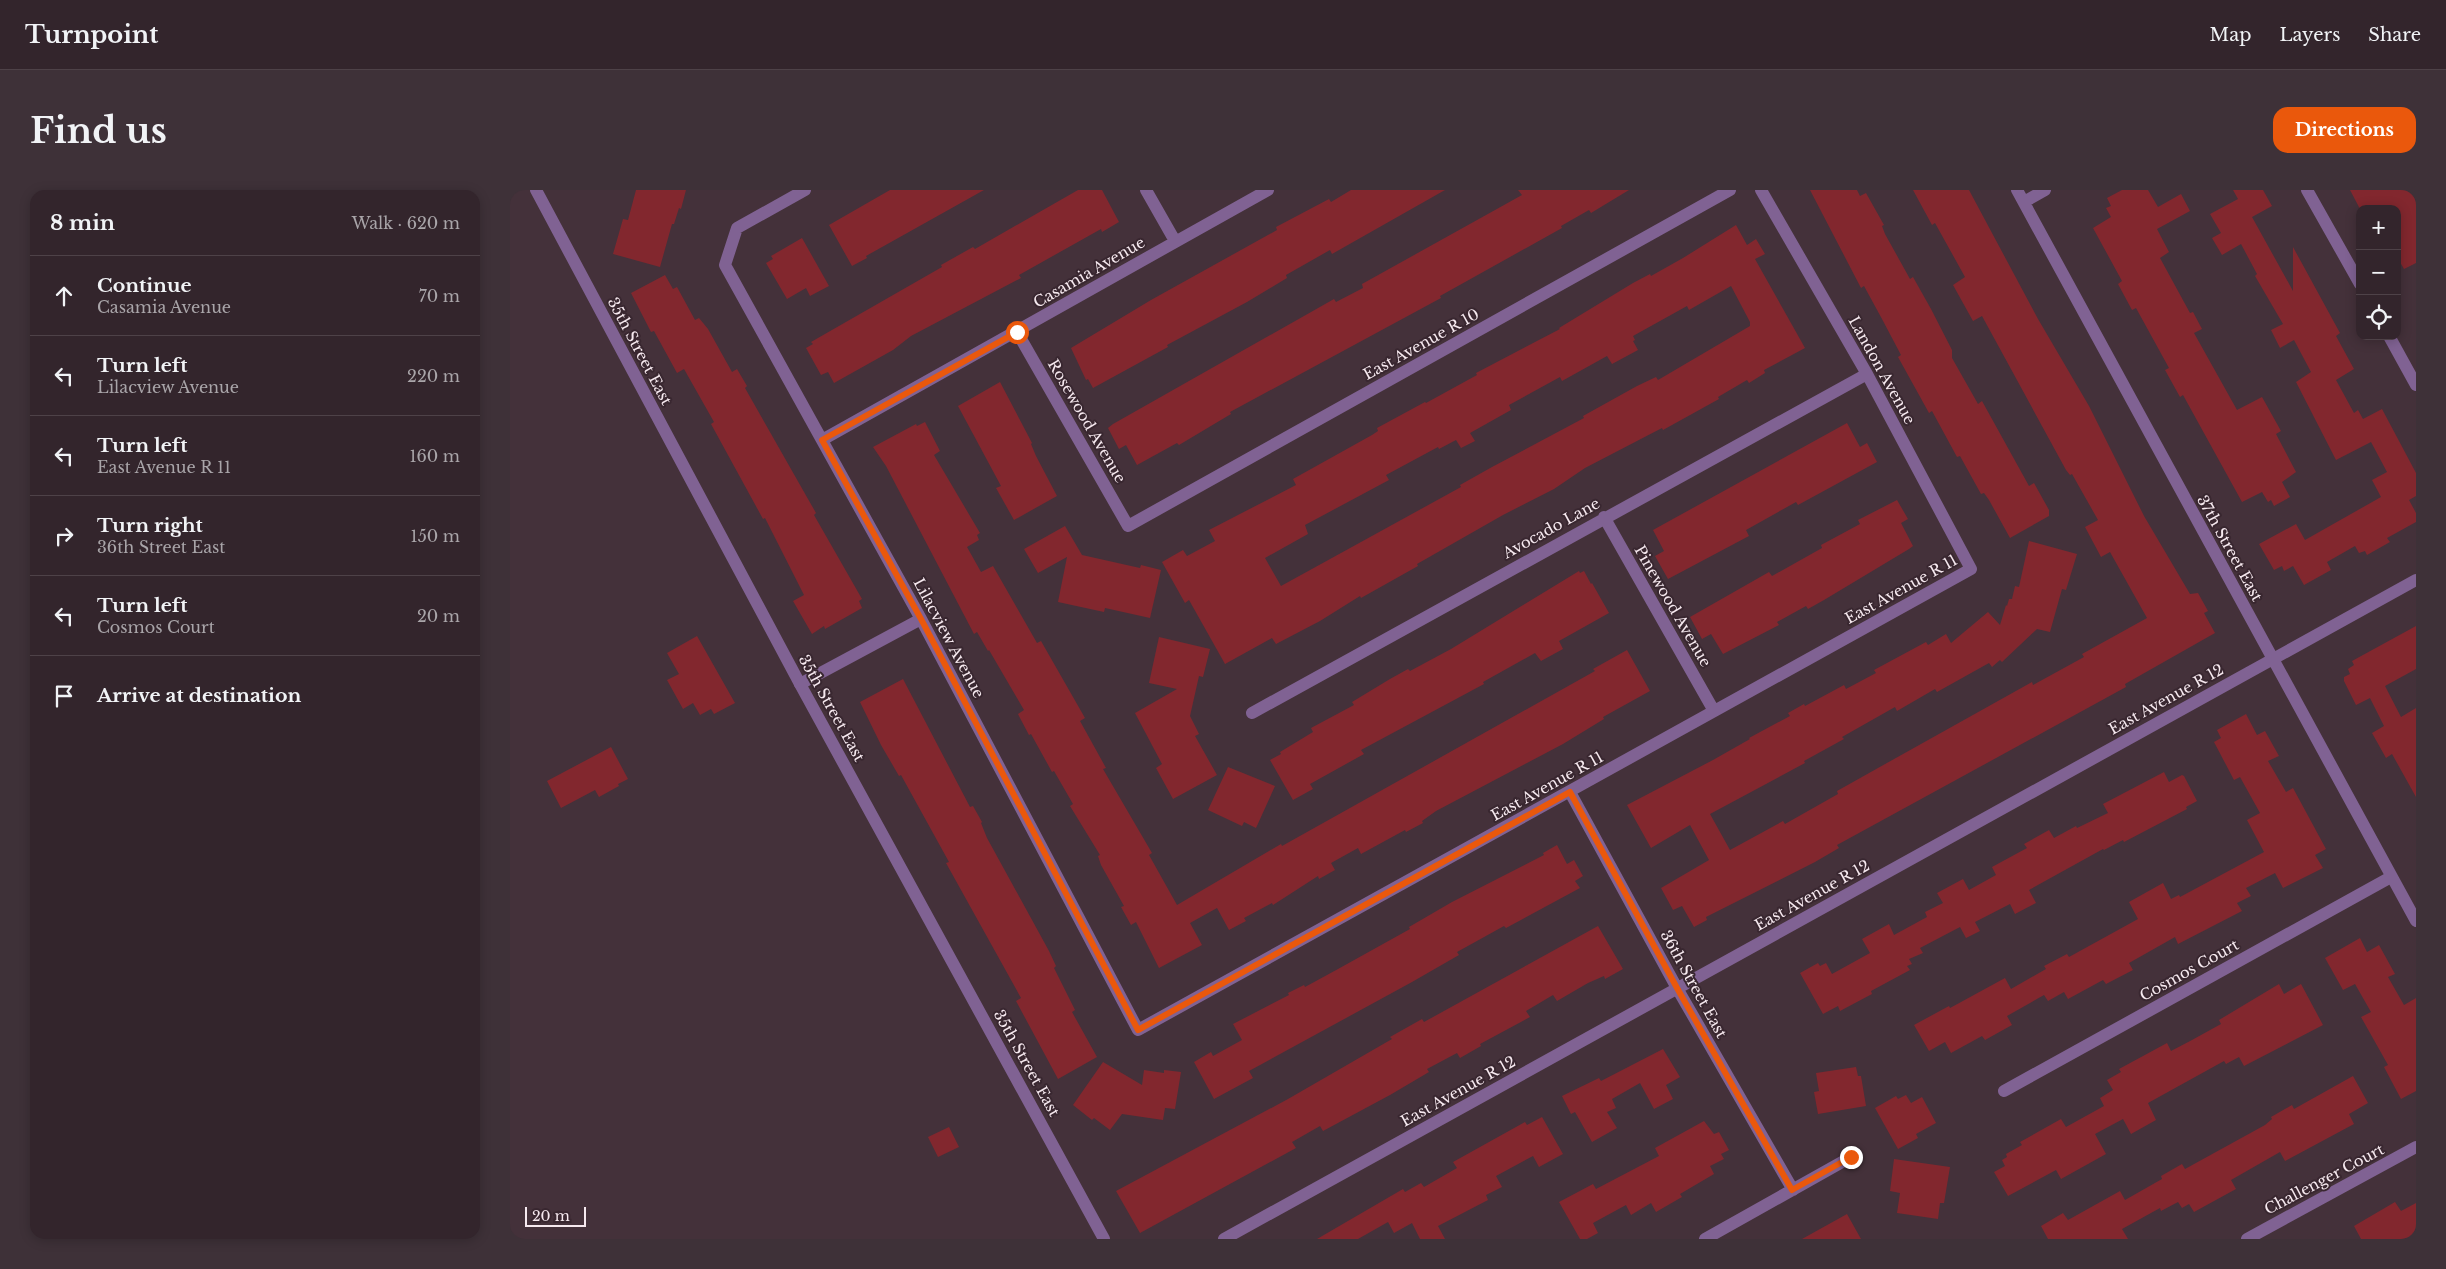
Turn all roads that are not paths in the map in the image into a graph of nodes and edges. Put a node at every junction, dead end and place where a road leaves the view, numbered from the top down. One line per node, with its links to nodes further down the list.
1 (536, 190): 24 (street, 35th Street East)
2 (805, 190): 17 (street, Lilacview Avenue)
3 (1146, 190): 11 (street)
4 (1268, 190): 11 (street, Casamia Avenue)
5 (1730, 190): 19 (street, East Avenue R 10)
6 (1761, 190): 15 (street, Landon Avenue)
7 (2017, 190): 10 (street, 37th Street East)
8 (2045, 190): 10 (street)
9 (2307, 190): 12 (street)
10 (2024, 202): 23 (street, 37th Street East)
11 (1175, 241): 13 (street, Casamia Avenue)
12 (2356, 277)
13 (1017, 332): 17 (street, Casamia Avenue); 19 (street, Rosewood Avenue)
14 (2391, 340): 16 (street)
15 (1867, 374): 18 (street, Avocado Lane); 20 (street, Landon Avenue)
16 (2416, 385)
17 (822, 440): 22 (street, Lilacview Avenue)
18 (1604, 517): 25 (street, Pinewood Avenue); 26 (street, Avocado Lane)
19 (1128, 526)
20 (1971, 569): 25 (street, East Avenue R 11)
21 (2416, 580): 23 (street, East Avenue R 12)
22 (921, 619): 24 (street); 31 (street, Lilacview Avenue)
23 (2272, 659): 28 (street, 37th Street East); 30 (street, East Avenue R 12)
24 (800, 684): 36 (street, 35th Street East)
25 (1714, 711): 27 (street, East Avenue R 11)
26 (1252, 713)
27 (1570, 792): 30 (street, 36th Street East); 31 (street, East Avenue R 11)
28 (2391, 877): 29 (street, 37th Street East); 32 (street, Cosmos Court)
29 (2416, 921)
30 (1677, 988): 35 (street, 36th Street East); 37 (street, East Avenue R 12)
31 (1138, 1030)
32 (2004, 1091)
33 (2416, 1148): 39 (street, Challenger Court)
34 (1851, 1157): 35 (street)
35 (1792, 1190): 38 (street)
36 (1104, 1239)
37 (1224, 1239)
38 (1705, 1239)
39 (2247, 1239)

